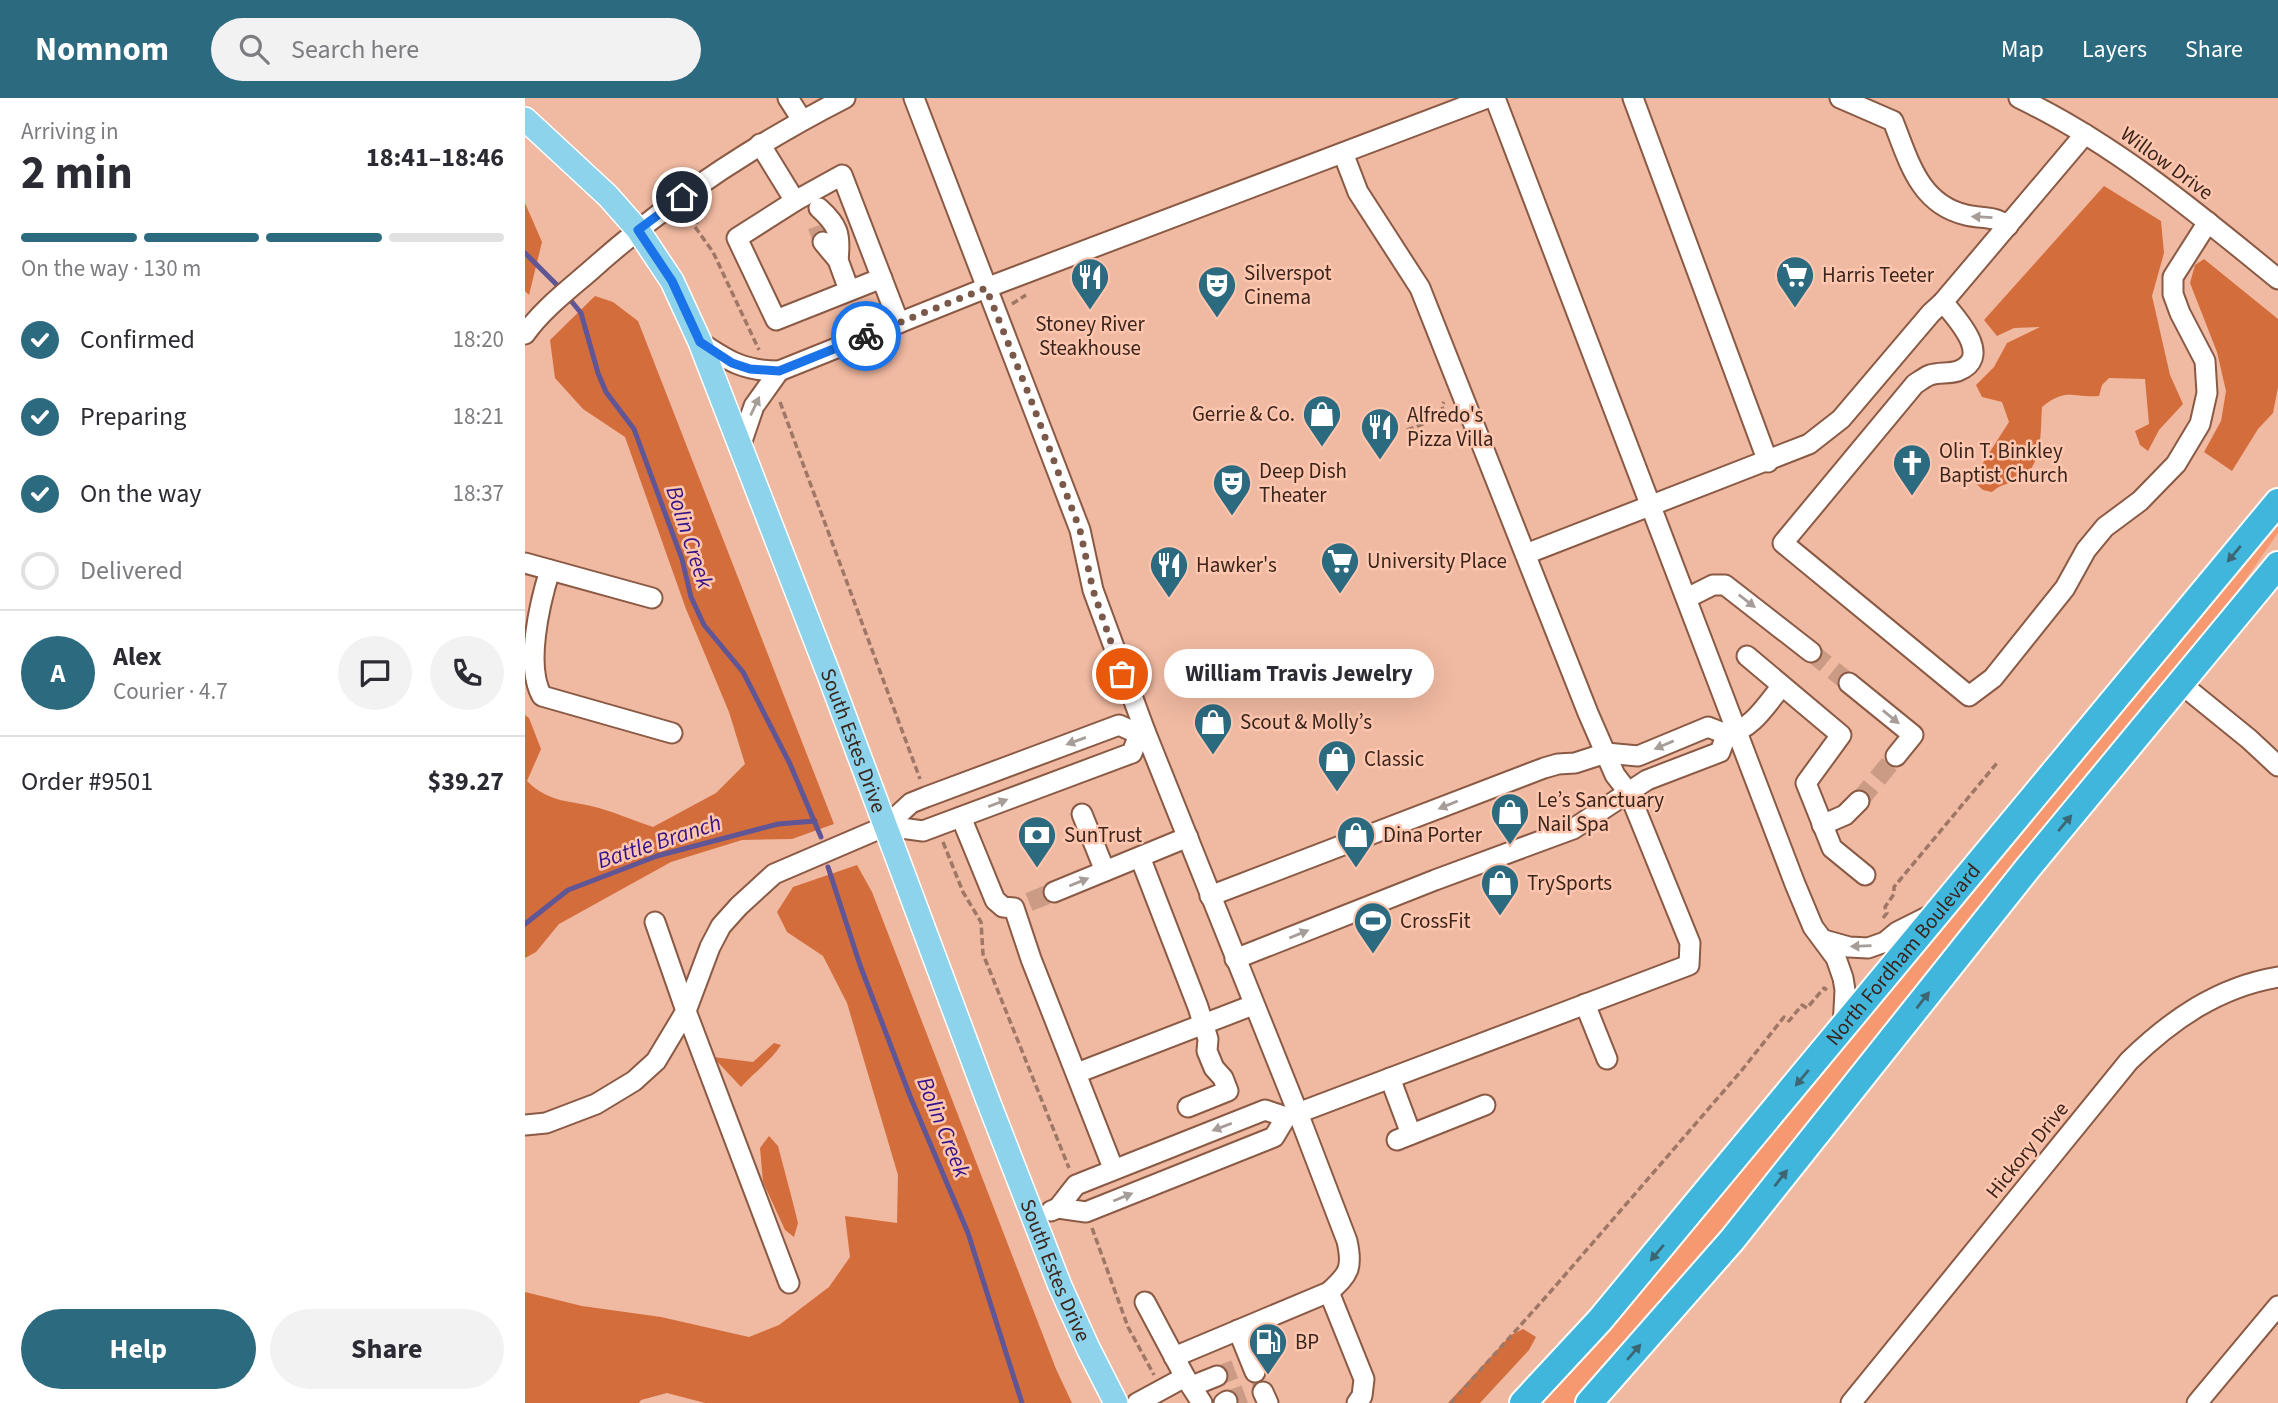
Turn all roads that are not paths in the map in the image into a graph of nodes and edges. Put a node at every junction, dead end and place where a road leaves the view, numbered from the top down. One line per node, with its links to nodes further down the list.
1 (788, 98): 10 (street)
2 (845, 98): 10 (street)
3 (914, 98): 21 (street)
4 (1487, 98): 13 (street)
5 (1495, 98): 31 (street)
6 (1840, 98): 16 (street, one-way to 6)
7 (2019, 98): 11 (street, Willow Drive)
8 (1635, 99): 29 (street)
9 (525, 119): 17 (main road, South Estes Drive)
10 (802, 120): 12 (street)
11 (2085, 134): 15 (street, Willow Drive); 16 (street)
12 (759, 145): 14 (street); 17 (street)
13 (1343, 152): 21 (street); 32 (street)
14 (813, 214): 18 (street); 18 (street); 19 (street); 22 (street)
15 (2208, 222): 20 (street, Willow Drive); 23 (street)
16 (2007, 226): 23 (street)
17 (638, 230): 25 (street); 26 (main road, South Estes Drive)
18 (838, 260): 22 (street)
19 (882, 278): 22 (street); 24 (street)
20 (2278, 279)
21 (986, 288): 24 (street); 45 (street)
22 (849, 290)
23 (1943, 303): 29 (street)
24 (899, 323): 27 (street)
25 (525, 334)
26 (700, 342): 27 (street); 28 (main road, South Estes Drive)
27 (773, 374): 28 (street, one-way to 27)
28 (740, 447): 54 (main road, South Estes Drive)
29 (1768, 462): 31 (street)
30 (2278, 502): 61 (highway, North Fordham Boulevard, one-way to 61)
31 (1651, 506): 32 (street); 37 (street)
32 (1525, 554): 46 (street)
33 (525, 564): 35 (street)
34 (2278, 565): 41 (highway, North Fordham Boulevard)
35 (550, 570): 36 (street); 44 (street)
36 (652, 598)
37 (1687, 598): 38 (street, one-way to 38); 43 (street)
38 (1811, 652)
39 (1747, 656): 42 (street)
40 (1849, 683): 47 (street, one-way to 47)
41 (2180, 684): 48 (street); 94 (highway, North Fordham Boulevard, one-way to 41)
42 (1782, 686): 43 (street); 53 (street)
43 (1732, 732): 46 (street, one-way to 46); 49 (street); 63 (street)
44 (673, 733)
45 (1142, 733): 52 (street, one-way to 45); 54 (street, one-way to 54); 55 (street)
46 (1606, 753): 49 (street); 60 (street, one-way to 60)
47 (1896, 756)
48 (2278, 766)
49 (1629, 793): 64 (street, one-way to 49); 66 (street)
50 (1859, 801): 53 (street)
51 (1082, 814): 57 (street)
52 (961, 817): 54 (street); 72 (street)
53 (1822, 825): 58 (street)
54 (886, 827): 68 (street); 80 (main road, South Estes Drive)
55 (1188, 837): 56 (street); 60 (street)
56 (1140, 857): 57 (street); 70 (street)
57 (1105, 871): 59 (street, one-way to 57)
58 (1865, 875)
59 (1054, 892)
60 (1210, 896): 64 (street)
61 (1939, 911): 63 (street, one-way to 63); 69 (highway, North Fordham Boulevard)
62 (655, 922): 68 (street)
63 (1824, 940): 69 (street)
64 (1235, 959): 67 (street)
65 (2278, 977): 95 (street, Hickory Drive)
66 (1585, 1004): 71 (street); 73 (street)
67 (1253, 1005): 70 (street); 76 (street)
68 (686, 1011): 77 (street); 81 (street)
69 (1843, 1030): 93 (highway, North Fordham Boulevard, one-way to 93)
70 (1206, 1031): 72 (street); 75 (street)
71 (1607, 1059)
72 (1077, 1073): 78 (street)
73 (1390, 1078): 74 (street); 76 (street)
74 (1485, 1105)
75 (1188, 1107)
76 (1292, 1115): 78 (street, one-way to 78); 79 (street, one-way to 76); 82 (street)
77 (525, 1125)
78 (1114, 1168): 79 (street)
79 (1058, 1208): 80 (street)
80 (1033, 1217): 90 (main road, South Estes Drive)
81 (789, 1283)
82 (1329, 1292): 85 (street); 92 (street)
83 (1145, 1302): 86 (street)
84 (2278, 1306): 96 (street)
85 (1238, 1330): 86 (street); 87 (street)
86 (1174, 1357): 89 (street)
87 (1249, 1367)
88 (1217, 1376): 89 (street)
89 (1193, 1389): 91 (street)
90 (1116, 1403)
91 (1137, 1403)
92 (1357, 1403)
93 (1523, 1403)
94 (1589, 1403)
95 (1851, 1403)
96 (2197, 1403)

